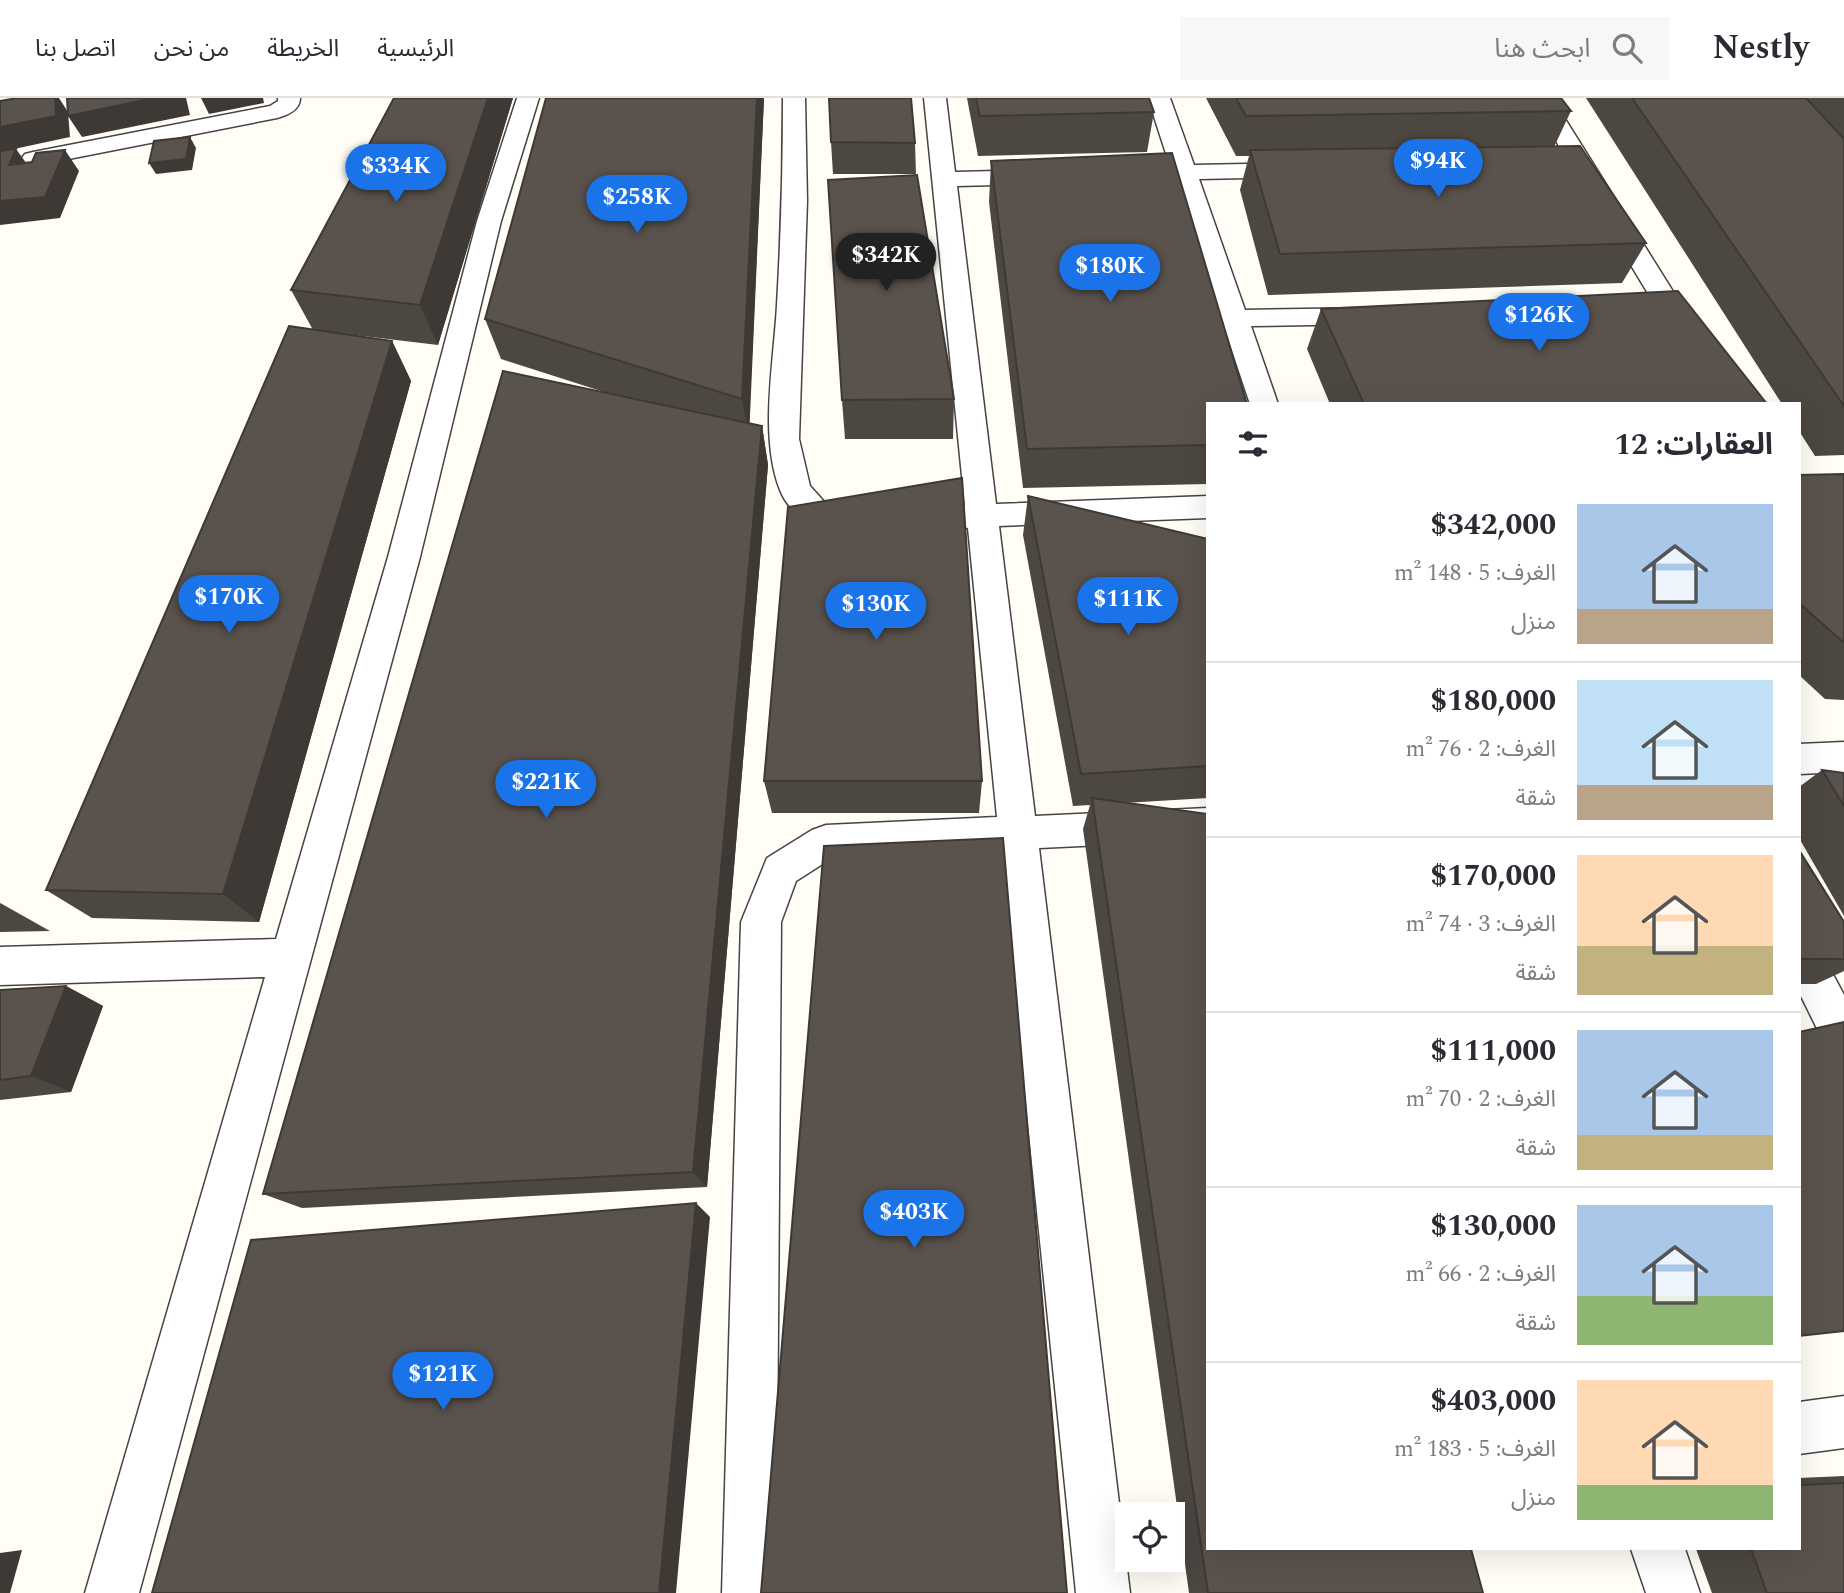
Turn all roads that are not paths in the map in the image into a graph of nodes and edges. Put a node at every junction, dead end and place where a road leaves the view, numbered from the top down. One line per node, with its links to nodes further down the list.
1 (289, 98): 7 (street)
2 (528, 98): 30 (street)
3 (794, 98): 24 (street)
4 (935, 98): 14 (street)
5 (1159, 98): 11 (street)
6 (1541, 98): 9 (street)
7 (33, 159)
8 (1557, 165): 9 (street)
9 (1584, 165): 15 (street)
10 (1322, 170): 11 (street)
11 (1185, 172): 12 (street); 18 (street)
12 (1105, 175)
13 (1065, 176): 14 (street)
14 (937, 188): 22 (street)
15 (1671, 310): 16 (street); 20 (street)
16 (1644, 311)
17 (1398, 315): 18 (street)
18 (1234, 318): 19 (street)
19 (1263, 402)
20 (1734, 402)
21 (1206, 507): 22 (street)
22 (982, 516): 23 (street); 28 (street)
23 (934, 518)
24 (881, 521)
25 (1844, 757): 26 (street)
26 (1801, 759)
27 (1206, 824): 28 (street)
28 (1019, 833): 37 (street); 38 (street)
29 (1801, 955): 32 (street)
30 (290, 957): 31 (street); 36 (street)
31 (0, 967)
32 (1825, 1021)
33 (1844, 1422): 34 (street)
34 (1801, 1428)
35 (1658, 1550): 39 (street)
36 (112, 1593)
37 (749, 1593)
38 (1103, 1593)
39 (1673, 1593)

